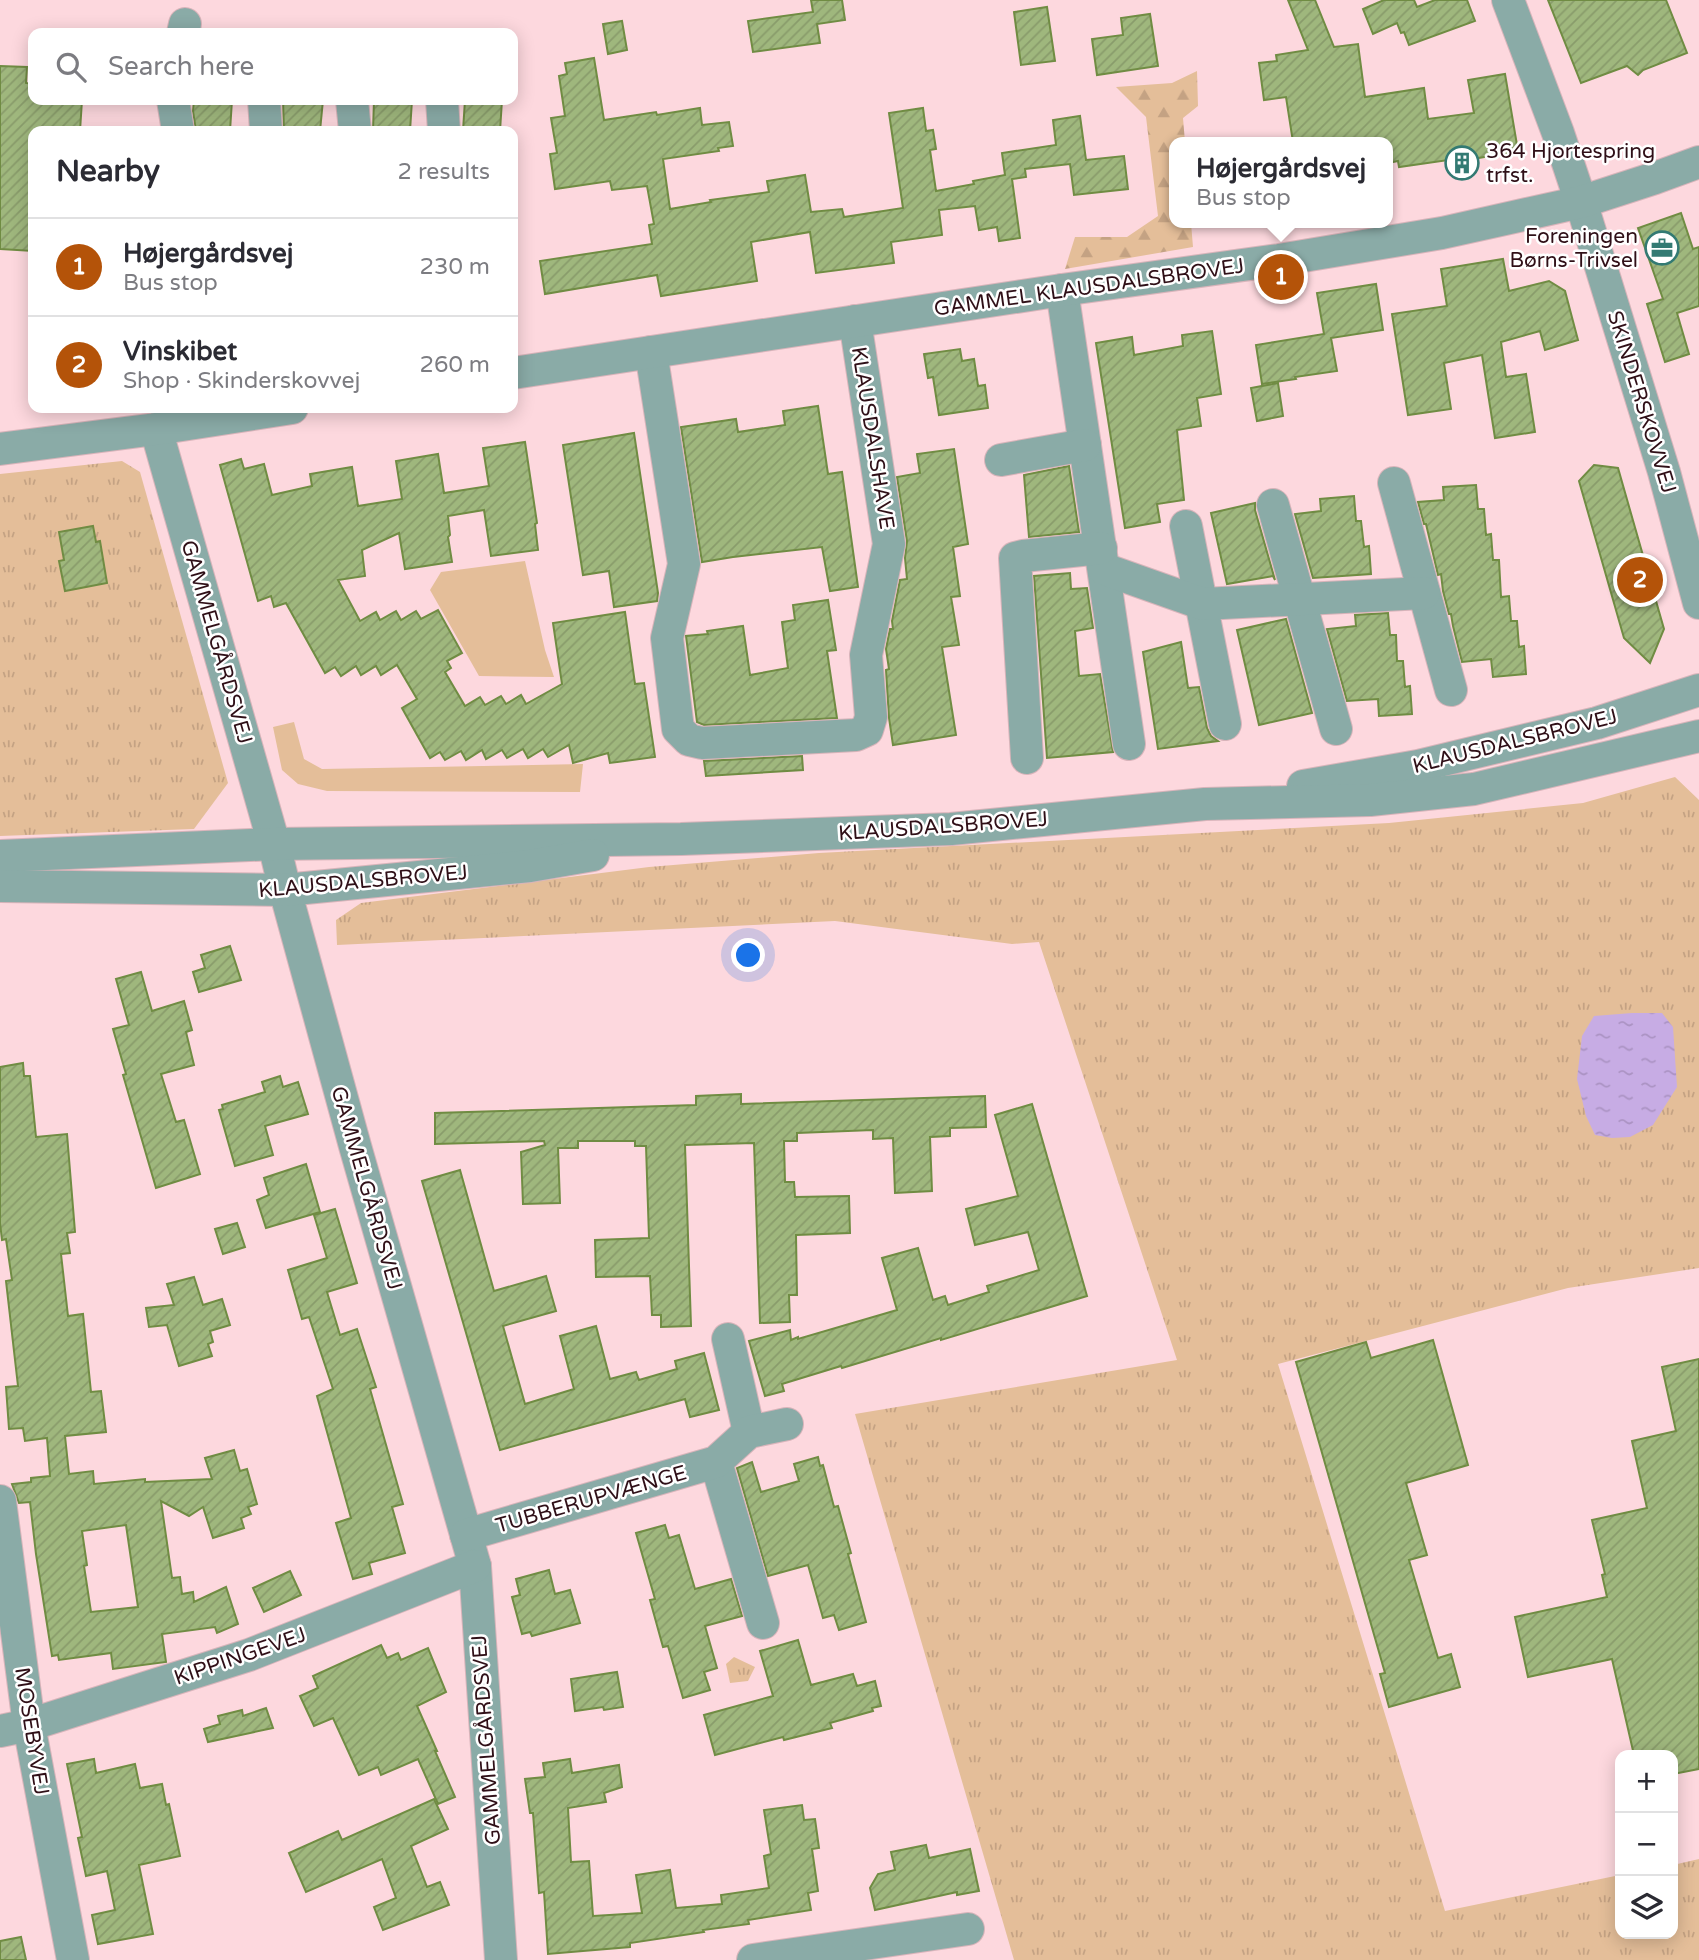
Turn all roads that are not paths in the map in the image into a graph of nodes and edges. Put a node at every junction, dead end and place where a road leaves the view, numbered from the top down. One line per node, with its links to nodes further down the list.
1 (1508, 0): 11 (street, SKINDERSKOVVEJ)
2 (174, 105): 6 (street)
3 (264, 105): 7 (street)
4 (352, 105): 8 (street)
5 (442, 105): 9 (street)
6 (177, 126)
7 (266, 126)
8 (355, 126)
9 (444, 126)
10 (1699, 162): 11 (street, GAMMEL KLAUSDALSBROVEJ)
11 (1581, 202): 12 (street, GAMMEL KLAUSDALSBROVEJ); 27 (street, SKINDERSKOVVEJ)
12 (1062, 290): 13 (street, GAMMEL KLAUSDALSBROVEJ); 18 (street)
13 (855, 321): 14 (street, GAMMEL KLAUSDALSBROVEJ); 14 (street, KLAUSDALSHAVE)
14 (651, 352): 15 (street, GAMMEL KLAUSDALSBROVEJ)
15 (518, 372)
16 (260, 413): 17 (street)
17 (156, 429): 19 (street); 38 (street, GAMMELGÅRDSVEJ)
18 (1085, 445): 20 (street); 24 (street)
19 (0, 449)
20 (1001, 460)
21 (1394, 483): 25 (street)
22 (1273, 505): 26 (street)
23 (1186, 526): 28 (street)
24 (1102, 558): 28 (street); 34 (street); 35 (street)
25 (1424, 593): 26 (street); 29 (street)
26 (1301, 599): 28 (street); 32 (street)
27 (1699, 603)
28 (1203, 604): 31 (street)
29 (1451, 690)
30 (1699, 690): 36 (street, KLAUSDALSBROVEJ)
31 (1225, 724)
32 (1336, 729)
33 (1699, 736): 36 (street, KLAUSDALSBROVEJ)
34 (1129, 744)
35 (1027, 758)
36 (1205, 804): 37 (street, KLAUSDALSBROVEJ)
37 (681, 839): 38 (street, KLAUSDALSBROVEJ); 41 (street, KLAUSDALSBROVEJ)
38 (274, 844): 39 (street, KLAUSDALSBROVEJ); 41 (street, GAMMELGÅRDSVEJ)
39 (0, 856)
40 (0, 886): 41 (street, KLAUSDALSBROVEJ)
41 (285, 890): 47 (street, GAMMELGÅRDSVEJ)
42 (728, 1339): 44 (street)
43 (787, 1424): 44 (street)
44 (749, 1432): 45 (street, TUBBERUPVÆNGE)
45 (716, 1462): 47 (street, TUBBERUPVÆNGE); 49 (street, TUBBERUPVÆNGE)
46 (0, 1501): 50 (street, MOSEBYVEJ)
47 (466, 1535): 48 (street, GAMMELGÅRDSVEJ)
48 (475, 1566): 50 (street, KIPPINGEVEJ); 53 (street, GAMMELGÅRDSVEJ)
49 (763, 1623)
50 (15, 1728): 52 (street, MOSEBYVEJ)
51 (968, 1929): 54 (street)
52 (73, 1960)
53 (501, 1960)
54 (753, 1960)

